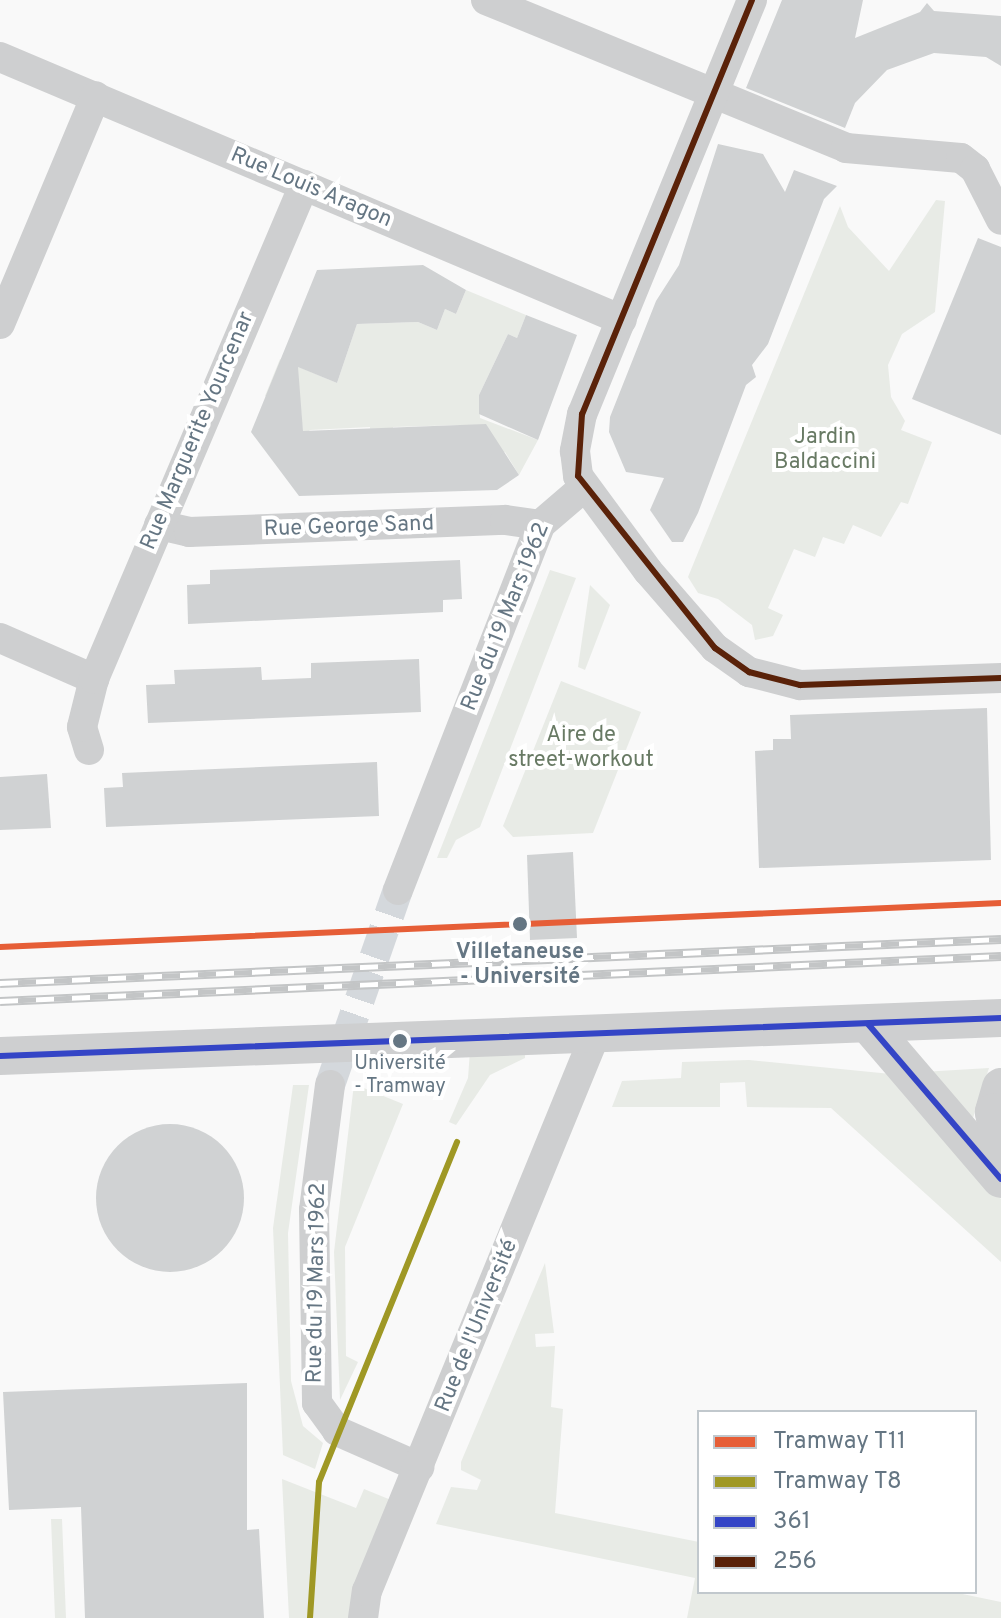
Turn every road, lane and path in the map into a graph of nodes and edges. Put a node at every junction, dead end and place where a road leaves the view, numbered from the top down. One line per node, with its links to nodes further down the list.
1 (486, 0): 4 (street)
2 (752, 0): 4 (street)
3 (0, 57): 5 (street, Rue Louis Aragon)
4 (714, 93): 7 (street); 8 (street)
5 (96, 96): 6 (street, Rue Louis Aragon); 9 (street)
6 (304, 185): 8 (street, Rue Louis Aragon); 11 (street, Rue Marguerite Yourcenar)
7 (1001, 220)
8 (622, 320): 10 (street)
9 (0, 324)
10 (583, 488): 12 (street, Rue du 19 Mars 1962); 14 (street)
11 (159, 525): 12 (street, Rue George Sand); 15 (street, Rue Marguerite Yourcenar)
12 (540, 525): 17 (street, Rue du 19 Mars 1962)
13 (0, 638): 15 (street)
14 (1001, 678)
15 (94, 679): 16 (street, Rue Marguerite Yourcenar)
16 (89, 750)
17 (398, 890)
18 (1001, 1018): 19 (street)
19 (868, 1024): 20 (street); 25 (street)
20 (595, 1035): 21 (street); 26 (street, Rue de l'Université)
21 (0, 1056)
22 (330, 1085): 26 (street, Rue du 19 Mars 1962)
23 (1001, 1087): 24 (street)
24 (1001, 1157)
25 (1001, 1179)
26 (419, 1467): 27 (street, Rue de l'Université)
27 (363, 1618)

